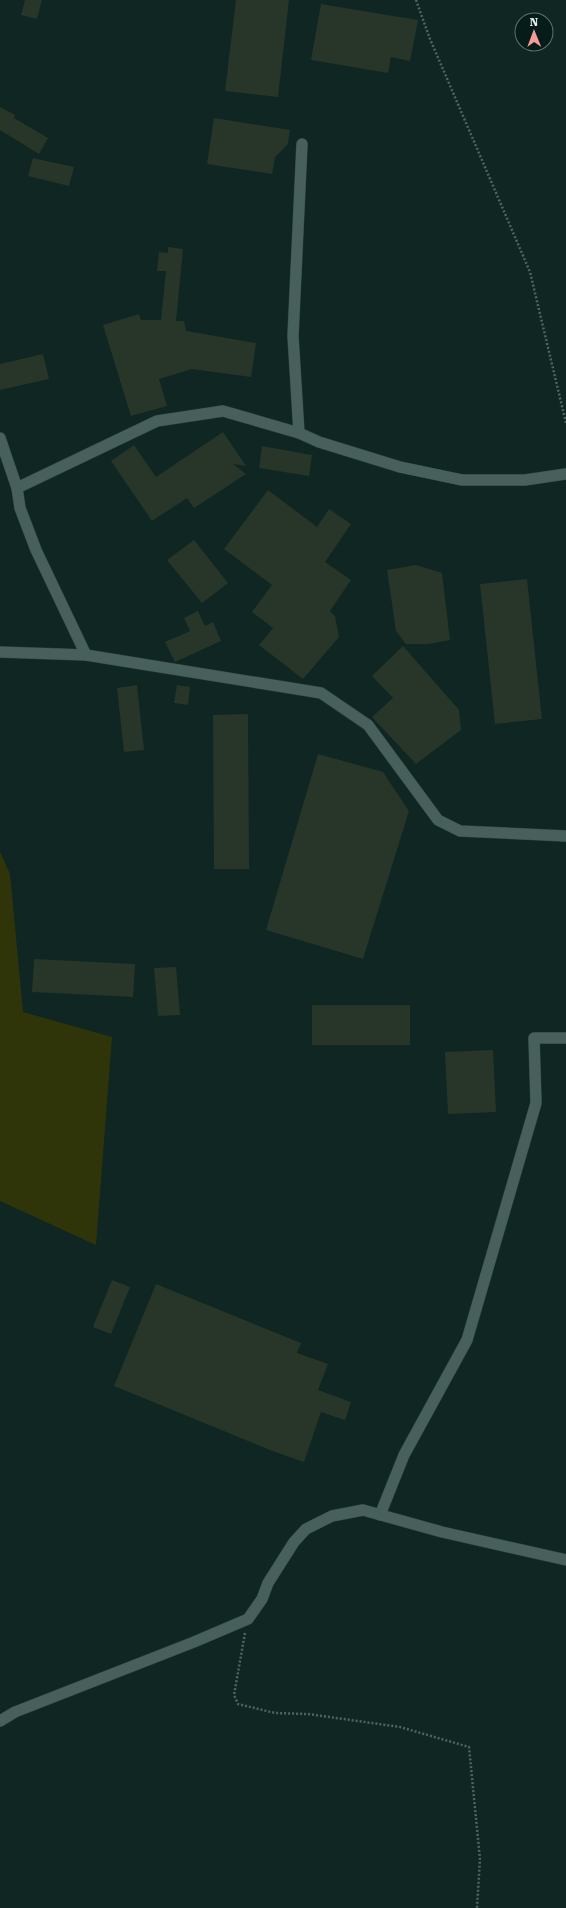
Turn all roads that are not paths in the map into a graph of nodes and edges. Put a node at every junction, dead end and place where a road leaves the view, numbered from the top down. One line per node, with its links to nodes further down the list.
1 (302, 144): 2 (street)
2 (299, 434): 4 (street); 5 (street)
3 (0, 438): 5 (street)
4 (566, 474)
5 (17, 488): 7 (street)
6 (0, 652): 7 (street)
7 (86, 655): 8 (street)
8 (566, 836)
9 (566, 1038): 10 (street)
10 (380, 1515): 11 (street); 12 (street)
11 (566, 1560)
12 (0, 1721)

